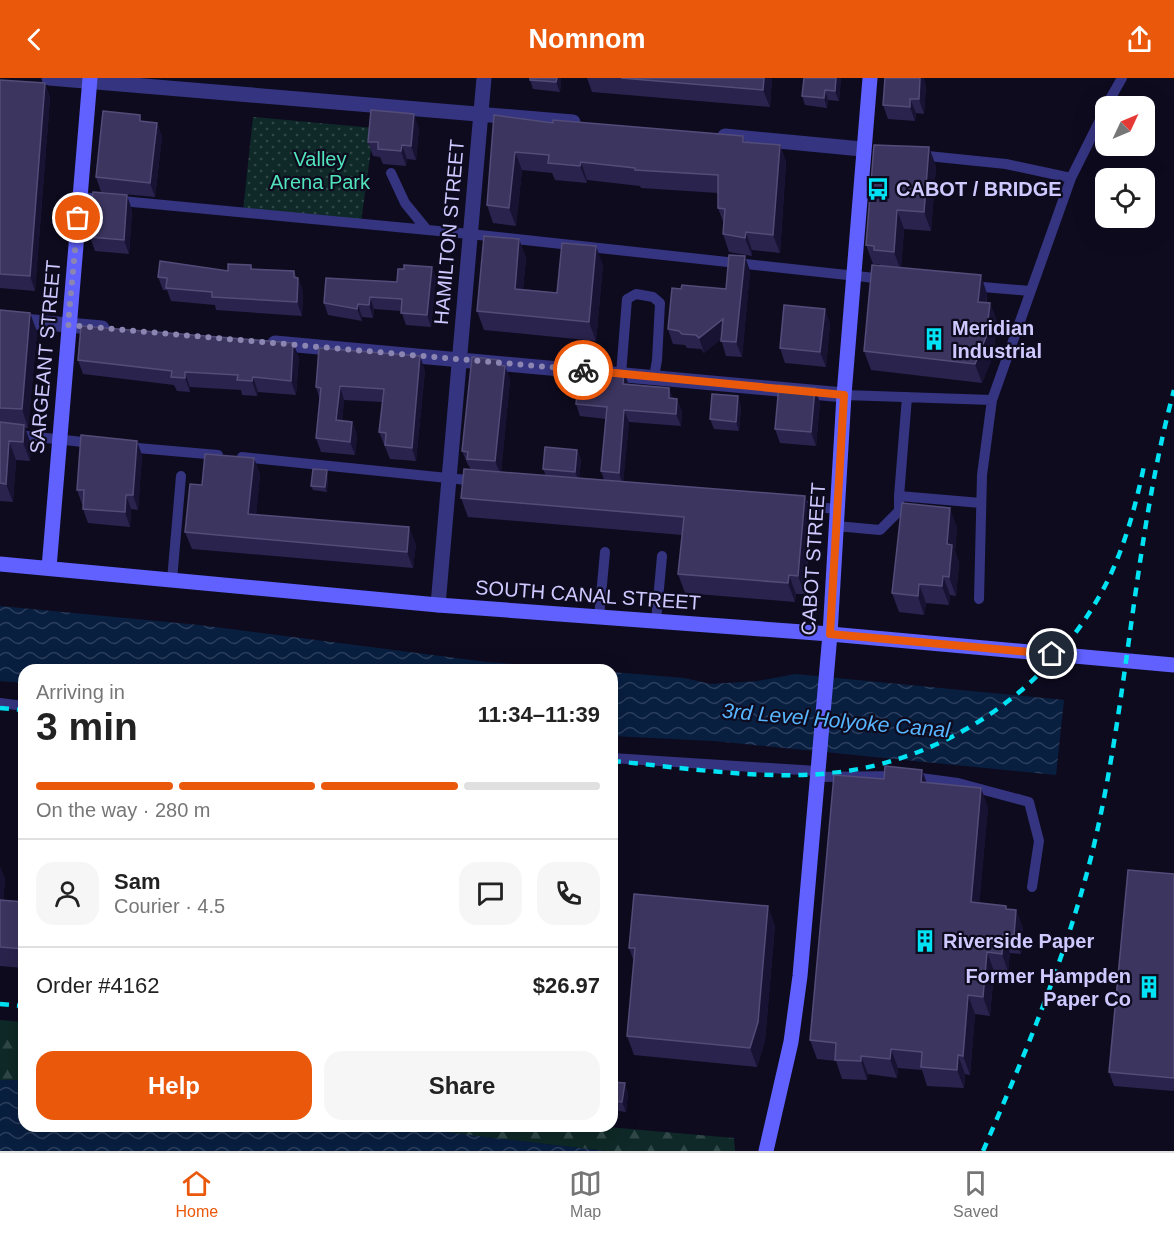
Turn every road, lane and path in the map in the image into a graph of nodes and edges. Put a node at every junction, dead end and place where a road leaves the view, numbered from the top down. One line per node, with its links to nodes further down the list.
1 (48, 78): 5 (street)
2 (484, 78): 7 (street, HAMILTON STREET)
3 (870, 78): 11 (street, CABOT STREET)
4 (1122, 78): 6 (lane)
5 (90, 80): 7 (street); 16 (street, SARGEANT STREET)
6 (1112, 96)
7 (480, 114): 8 (street); 18 (street, HAMILTON STREET)
8 (593, 124)
9 (1095, 129): 15 (lane)
10 (710, 135): 11 (street)
11 (862, 149): 12 (lane); 19 (street, CABOT STREET)
12 (880, 151)
13 (900, 153): 15 (lane)
14 (391, 173): 17 (lane)
15 (1071, 178): 22 (lane)
16 (80, 197): 17 (lane); 24 (street, SARGEANT STREET)
17 (427, 230): 18 (lane)
18 (470, 234): 19 (lane); 27 (street, HAMILTON STREET)
19 (853, 275): 20 (lane); 30 (street, CABOT STREET)
20 (901, 280)
21 (956, 285): 22 (lane)
22 (1030, 291): 32 (lane)
23 (0, 320): 24 (street)
24 (68, 325): 25 (street); 34 (street, SARGEANT STREET)
25 (116, 329)
26 (260, 342): 27 (street)
27 (459, 359): 28 (street); 36 (street, HAMILTON STREET)
28 (621, 374): 29 (street); 29 (lane)
29 (654, 377): 30 (street)
30 (844, 395): 31 (lane); 41 (street, CABOT STREET)
31 (907, 397): 32 (lane); 38 (lane)
32 (992, 400): 39 (lane)
33 (0, 433): 34 (lane)
34 (59, 438): 36 (lane); 46 (street, SARGEANT STREET)
35 (181, 476): 47 (lane)
36 (449, 479): 37 (lane); 49 (street, HAMILTON STREET)
37 (489, 482)
38 (899, 496): 39 (lane); 42 (lane)
39 (981, 503): 48 (lane)
40 (783, 504): 41 (lane)
41 (837, 509): 42 (street, CABOT STREET)
42 (836, 526): 52 (street, CABOT STREET)
43 (605, 552): 50 (lane)
44 (662, 556): 51 (lane)
45 (0, 564): 46 (street, SOUTH CANAL STREET)
46 (49, 568): 47 (street, SOUTH CANAL STREET)
47 (172, 580): 49 (street, SOUTH CANAL STREET)
48 (979, 599)
49 (438, 605): 50 (street, SOUTH CANAL STREET)
50 (599, 617): 51 (street, SOUTH CANAL STREET)
51 (656, 621): 52 (street, SOUTH CANAL STREET)
52 (830, 634): 53 (street, SOUTH CANAL STREET); 57 (street, CABOT STREET)
53 (1174, 665)
54 (0, 703): 55 (lane)
55 (18, 705)
56 (618, 758): 57 (lane)
57 (817, 770): 58 (lane); 59 (street, CABOT STREET)
58 (1032, 886)
59 (765, 1151)

